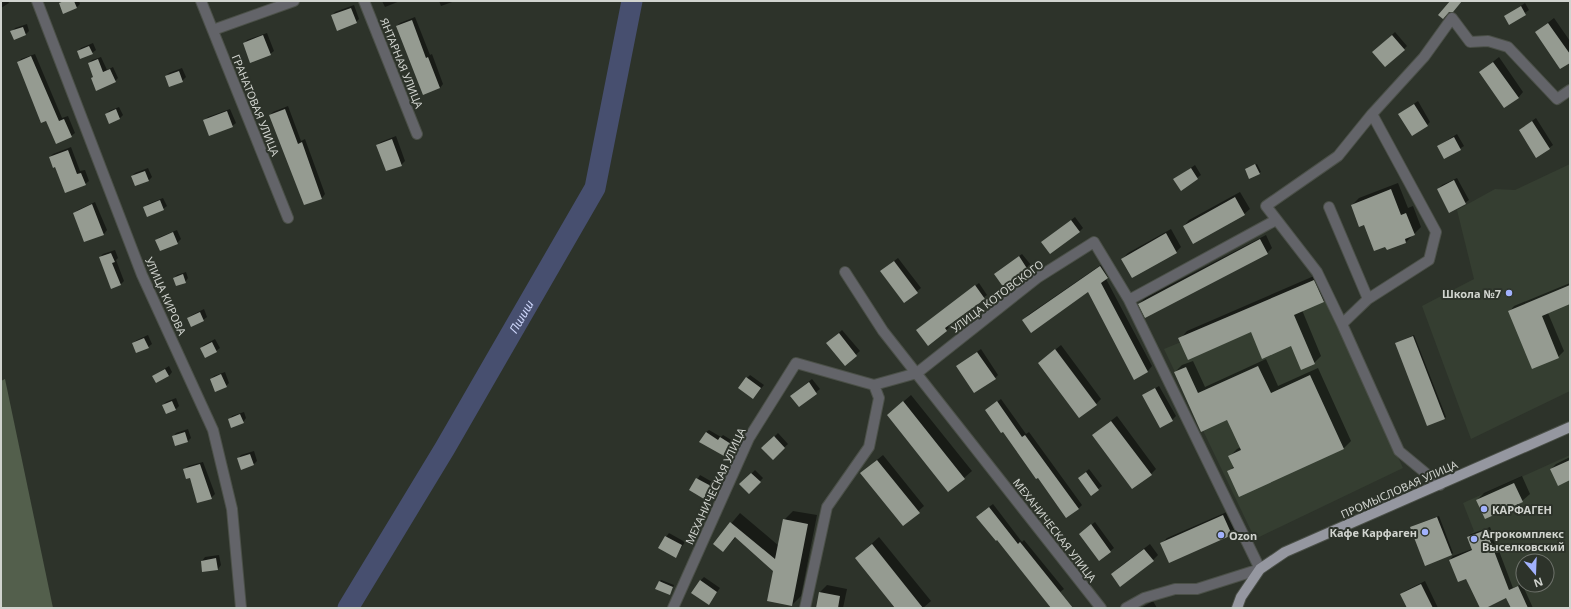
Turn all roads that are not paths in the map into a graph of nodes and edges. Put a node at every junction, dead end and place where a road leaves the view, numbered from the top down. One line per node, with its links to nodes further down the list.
1 (37, 1): 21 (street, УЛИЦА КИРОВА)
2 (201, 1): 5 (street, ГРАНАТОВАЯ УЛИЦА)
3 (294, 1): 5 (street)
4 (364, 1): 8 (street, ЯНТАРНАЯ УЛИЦА)
5 (213, 30): 10 (street, ГРАНАТОВАЯ УЛИЦА)
6 (1570, 90): 7 (street)
7 (1372, 114): 11 (street); 14 (street)
8 (417, 134)
9 (1329, 207): 14 (street)
10 (288, 218)
11 (1276, 220): 13 (street); 15 (street)
12 (845, 272): 16 (street, МЕХАНИЧЕСКАЯ УЛИЦА)
13 (1129, 300): 16 (street, УЛИЦА КОТОВСКОГО); 20 (street)
14 (1368, 300): 15 (street)
15 (1342, 324): 19 (street)
16 (917, 373): 17 (street); 24 (street, МЕХАНИЧЕСКАЯ УЛИЦА)
17 (874, 385): 22 (street, МЕХАНИЧЕСКАЯ УЛИЦА); 23 (street)
18 (1570, 428): 19 (main road, ПРОМЫСЛОВАЯ УЛИЦА)
19 (1440, 485): 20 (main road, ПРОМЫСЛОВАЯ УЛИЦА)
20 (1260, 569): 25 (street); 26 (main road, ПРОМЫСЛОВАЯ УЛИЦА)
21 (241, 608)
22 (673, 608)
23 (805, 608)
24 (1101, 608)
25 (1126, 608)
26 (1237, 608)

